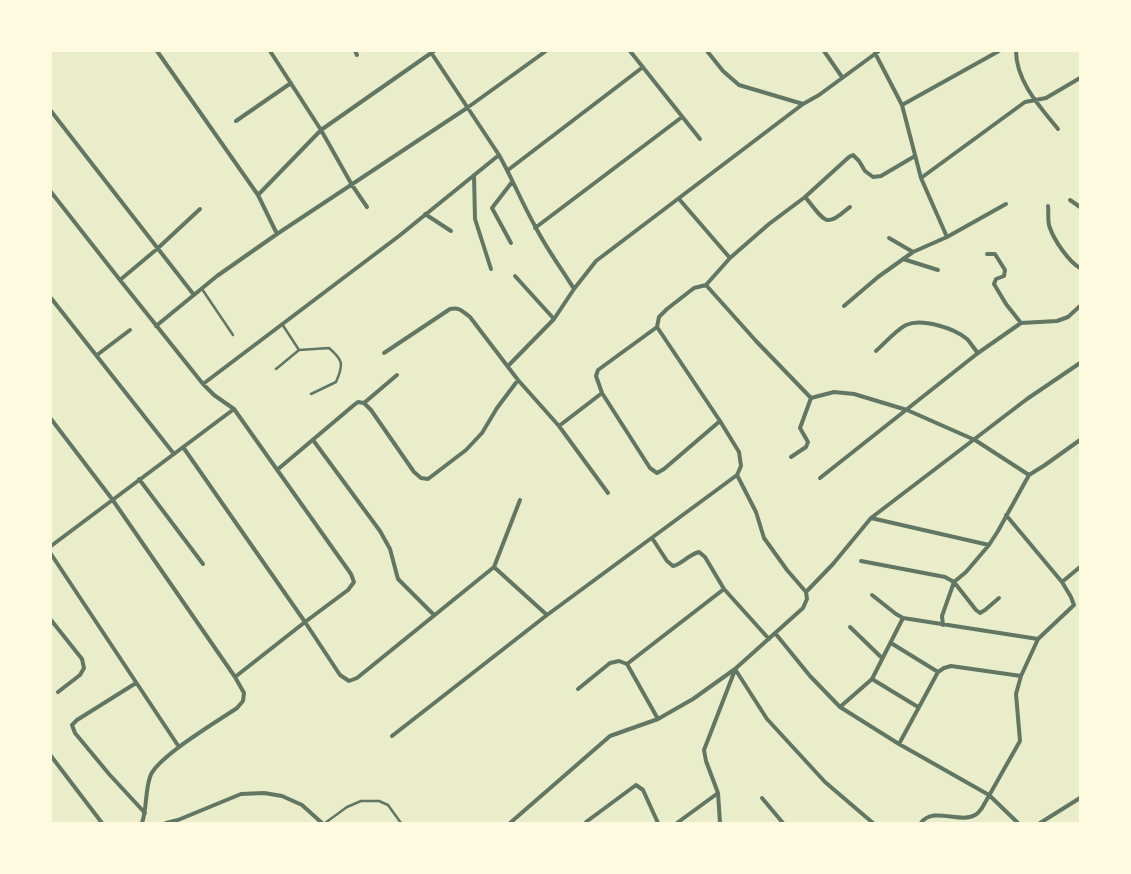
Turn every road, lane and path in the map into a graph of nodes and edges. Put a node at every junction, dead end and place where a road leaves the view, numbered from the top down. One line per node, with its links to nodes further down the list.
1 (157, 51): 33 (street)
2 (270, 51): 14 (street)
3 (546, 51): 18 (street)
4 (630, 51): 11 (street)
5 (707, 51): 16 (street)
6 (824, 51): 12 (street)
7 (999, 51): 17 (street)
8 (1016, 51): 15 (street)
9 (432, 52): 18 (street); 23 (street)
10 (877, 52): 12 (street); 17 (street)
11 (643, 67): 20 (street); 27 (street)
12 (842, 77): 16 (street)
13 (1080, 78): 15 (street)
14 (291, 83): 21 (street); 23 (street)
15 (1035, 100): 22 (street); 29 (street)
16 (803, 104): 35 (street)
17 (902, 105): 26 (street)
18 (468, 108): 25 (street); 31 (street)
19 (51, 111): 50 (street)
20 (682, 117): 24 (street); 44 (street)
21 (236, 121)
22 (1058, 129)
23 (321, 130): 31 (street); 33 (street)
24 (700, 139)
25 (499, 155): 27 (street); 28 (street)
26 (915, 156): 29 (street); 34 (street)
27 (508, 170): 30 (street)
28 (474, 175): 43 (street); 56 (street)
29 (921, 178): 47 (street)
30 (512, 182): 44 (street); 49 (street)
31 (352, 185): 39 (street); 46 (street)
32 (51, 192): 59 (street)
33 (258, 195): 46 (street)
34 (805, 197): 40 (street); 53 (street)
35 (679, 199): 53 (street); 62 (street)
36 (1070, 200): 41 (street)
37 (1006, 204): 47 (street)
38 (1048, 206): 55 (street)
39 (367, 207)
40 (850, 207)
41 (1080, 207)
42 (200, 209): 50 (street)
43 (425, 214): 45 (street); 69 (street)
44 (536, 228): 62 (street)
45 (451, 230)
46 (277, 234): 61 (street)
47 (947, 237): 51 (street)
48 (889, 238): 51 (street)
49 (511, 243)
50 (157, 249): 59 (street); 63 (street)
51 (913, 252): 54 (street)
52 (987, 254): 68 (street)
53 (730, 258): 60 (street)
54 (903, 259): 57 (street); 65 (street)
55 (1080, 268)
56 (491, 269)
57 (938, 270)
58 (515, 276): 67 (street)
59 (120, 280): 70 (street)
60 (706, 285): 71 (street); 87 (street)
61 (202, 289): 63 (street); 73 (lane)
62 (574, 289): 67 (street)
63 (194, 294): 70 (street)
64 (51, 298): 78 (street)
65 (844, 306)
66 (1080, 306): 68 (street)
67 (554, 319): 80 (street)
68 (1021, 323): 77 (street)
69 (281, 324): 74 (lane); 84 (street)
70 (156, 326): 84 (street)
71 (657, 327): 85 (street); 92 (street)
72 (130, 330): 78 (street)
73 (233, 335)
74 (299, 350): 81 (lane); 86 (lane)
75 (876, 351): 77 (street)
76 (384, 353): 80 (street)
77 (978, 353): 90 (street)
78 (97, 355): 98 (street)
79 (1080, 363): 95 (street)
80 (508, 366): 83 (street)
81 (276, 369)
82 (397, 375): 88 (street)
83 (518, 380): 88 (street); 93 (street)
84 (203, 384): 89 (street)
85 (602, 393): 92 (street); 93 (street)
86 (310, 394)
87 (811, 398): 90 (street); 99 (street)
88 (364, 403): 94 (street)
89 (234, 409): 97 (street); 100 (street)
90 (907, 410): 95 (street); 103 (street)
91 (51, 419): 106 (street)
92 (720, 421): 101 (street)
93 (559, 426): 105 (street)
94 (313, 440): 100 (street); 124 (street)
95 (975, 440): 102 (street); 109 (street)
96 (1080, 440): 102 (street)
97 (183, 447): 98 (street); 128 (street)
98 (174, 454): 104 (street)
99 (791, 457)
100 (277, 470): 128 (street)
101 (737, 475): 110 (street); 121 (street)
102 (1029, 475): 108 (street)
103 (820, 478)
104 (139, 480): 106 (street); 115 (street)
105 (608, 494)
106 (112, 499): 112 (street); 140 (street)
107 (520, 500): 116 (street)
108 (1006, 516): 111 (street); 119 (street)
109 (871, 518): 111 (street); 121 (street)
110 (652, 538): 120 (street); 125 (street)
111 (989, 545): 118 (street)
112 (51, 546)
113 (51, 554): 142 (street)
114 (861, 561): 118 (street)
115 (203, 564)
116 (494, 567): 124 (street); 125 (street)
117 (1080, 567): 119 (street)
118 (954, 582): 123 (street); 129 (street)
119 (1062, 582): 133 (street)
120 (724, 589): 132 (street); 136 (street)
121 (806, 592): 131 (street)
122 (872, 595): 126 (street)
123 (999, 598)
124 (434, 615): 128 (street)
125 (547, 615): 148 (street)
126 (903, 618): 129 (street); 134 (street)
127 (51, 620): 144 (street)
128 (305, 622): 140 (street)
129 (943, 625): 133 (street)
130 (850, 627): 135 (street)
131 (774, 633): 132 (street); 145 (street)
132 (769, 639): 137 (street)
133 (1038, 639): 139 (street)
134 (891, 643): 135 (street); 138 (street)
135 (882, 658): 141 (street)
136 (628, 664): 143 (street); 147 (street)
137 (735, 669): 147 (street); 152 (street); 168 (street)
138 (938, 672): 139 (street); 146 (street)
139 (1021, 676): 153 (street)
140 (236, 677): 150 (street)
141 (872, 679): 145 (street); 146 (street)
142 (136, 683): 150 (street); 156 (street)
143 (578, 689)
144 (58, 692)
145 (840, 707): 149 (street)
146 (918, 707): 149 (street)
147 (658, 719): 163 (street)
148 (392, 736)
149 (899, 744): 153 (street)
150 (179, 747): 156 (street)
151 (51, 756): 158 (street)
152 (718, 793): 165 (street); 166 (street)
153 (989, 795): 169 (street); 170 (street)
154 (762, 798): 167 (street)
155 (1080, 798): 171 (street)
156 (145, 813): 159 (street)
157 (586, 822): 164 (street)
158 (102, 823)
159 (142, 823)
160 (166, 823): 161 (street)
161 (324, 823): 162 (lane)
162 (401, 823)
163 (510, 823)
164 (658, 823)
165 (677, 823)
166 (720, 823)
167 (783, 823)
168 (873, 823)
169 (921, 823)
170 (1018, 823)
171 (1040, 823)

